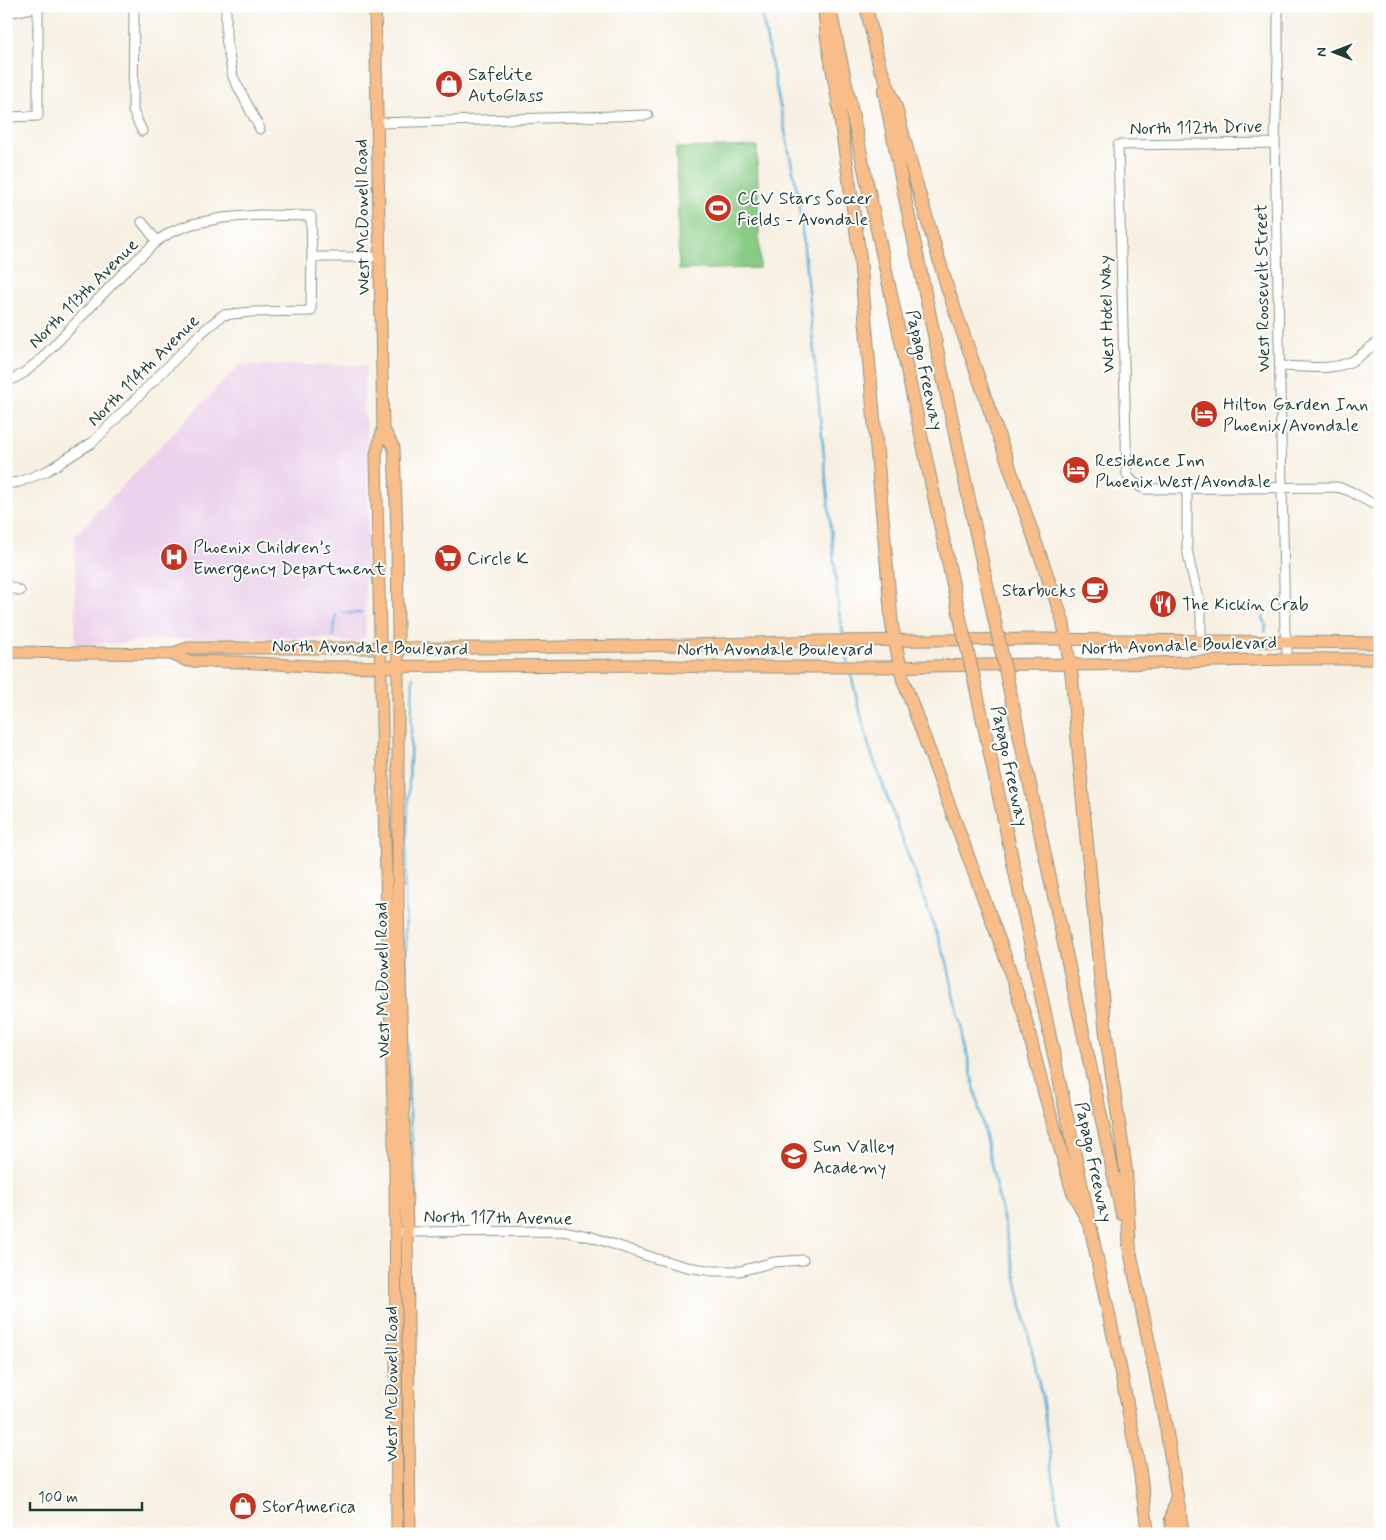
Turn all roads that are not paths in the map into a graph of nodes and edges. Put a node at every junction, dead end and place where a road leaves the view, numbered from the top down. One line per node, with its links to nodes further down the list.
1 (134, 6): 15 (street)
2 (226, 6): 14 (street)
3 (375, 6): 13 (main road, West McDowell Road)
4 (824, 6): 33 (highway)
5 (830, 6): 49 (highway, Papago Freeway, bridge)
6 (866, 6): 10 (highway, Papago Freeway)
7 (1278, 6): 16 (street, West Roosevelt Street)
8 (40, 7): 9 (street); 12 (street)
9 (6, 12)
10 (878, 61): 32 (highway); 52 (highway, Papago Freeway, bridge)
11 (648, 115): 13 (street)
12 (6, 117)
13 (378, 124): 21 (main road, West McDowell Road)
14 (260, 129)
15 (142, 131)
16 (1275, 143): 17 (street, North 112th Drive); 23 (street, West Roosevelt Street)
17 (1118, 145): 28 (street, West Hotel Way)
18 (142, 222): 19 (street, North 113th Avenue)
19 (157, 241): 20 (street, North 113th Avenue); 24 (street, North 113th Avenue)
20 (312, 257): 21 (street); 26 (street, North 114th Avenue)
21 (380, 257): 25 (main road, West McDowell Road)
22 (1380, 341): 23 (street)
23 (1280, 366): 27 (street, West Roosevelt Street)
24 (6, 383)
25 (383, 428): 38 (main road, West McDowell Road); 39 (main road, West McDowell Road)
26 (6, 484)
27 (1282, 487): 28 (street); 29 (street); 35 (street, West Roosevelt Street)
28 (1187, 488): 34 (street)
29 (1380, 504)
30 (6, 585): 31 (street)
31 (20, 591)
32 (1066, 639): 33 (main road, North Avondale Boulevard); 34 (main road, North Avondale Boulevard); 44 (highway)
33 (895, 640): 37 (main road, North Avondale Boulevard); 47 (highway)
34 (1201, 641): 35 (main road, North Avondale Boulevard)
35 (1287, 642): 36 (main road, North Avondale Boulevard); 42 (street, West Roosevelt Street)
36 (1380, 642)
37 (614, 646): 39 (main road, North Avondale Boulevard); 46 (main road)
38 (380, 648): 39 (main road, North Avondale Boulevard); 41 (main road, North Avondale Boulevard); 48 (main road, West McDowell Road)
39 (398, 648): 45 (main road, West McDowell Road)
40 (6, 652): 41 (main road, North Avondale Boulevard)
41 (171, 654): 48 (main road, North Avondale Boulevard)
42 (1287, 659): 43 (main road, North Avondale Boulevard); 44 (main road, North Avondale Boulevard)
43 (1380, 659)
44 (1070, 665): 47 (main road, North Avondale Boulevard); 52 (highway)
45 (398, 666): 46 (main road, North Avondale Boulevard); 48 (main road, North Avondale Boulevard); 51 (main road, West McDowell Road)
46 (613, 666): 47 (main road, North Avondale Boulevard)
47 (900, 666): 49 (highway)
48 (380, 667): 50 (main road, West McDowell Road)
49 (1091, 1228): 57 (highway, Papago Freeway)
50 (395, 1232): 51 (street, North 117th Avenue); 55 (main road, West McDowell Road)
51 (407, 1232): 53 (street, North 117th Avenue); 56 (main road, West McDowell Road)
52 (1130, 1253): 54 (highway, Papago Freeway)
53 (803, 1260)
54 (1177, 1494): 58 (highway); 59 (highway, Papago Freeway)
55 (397, 1534)
56 (410, 1534)
57 (1148, 1534)
58 (1173, 1534)
59 (1183, 1534)

